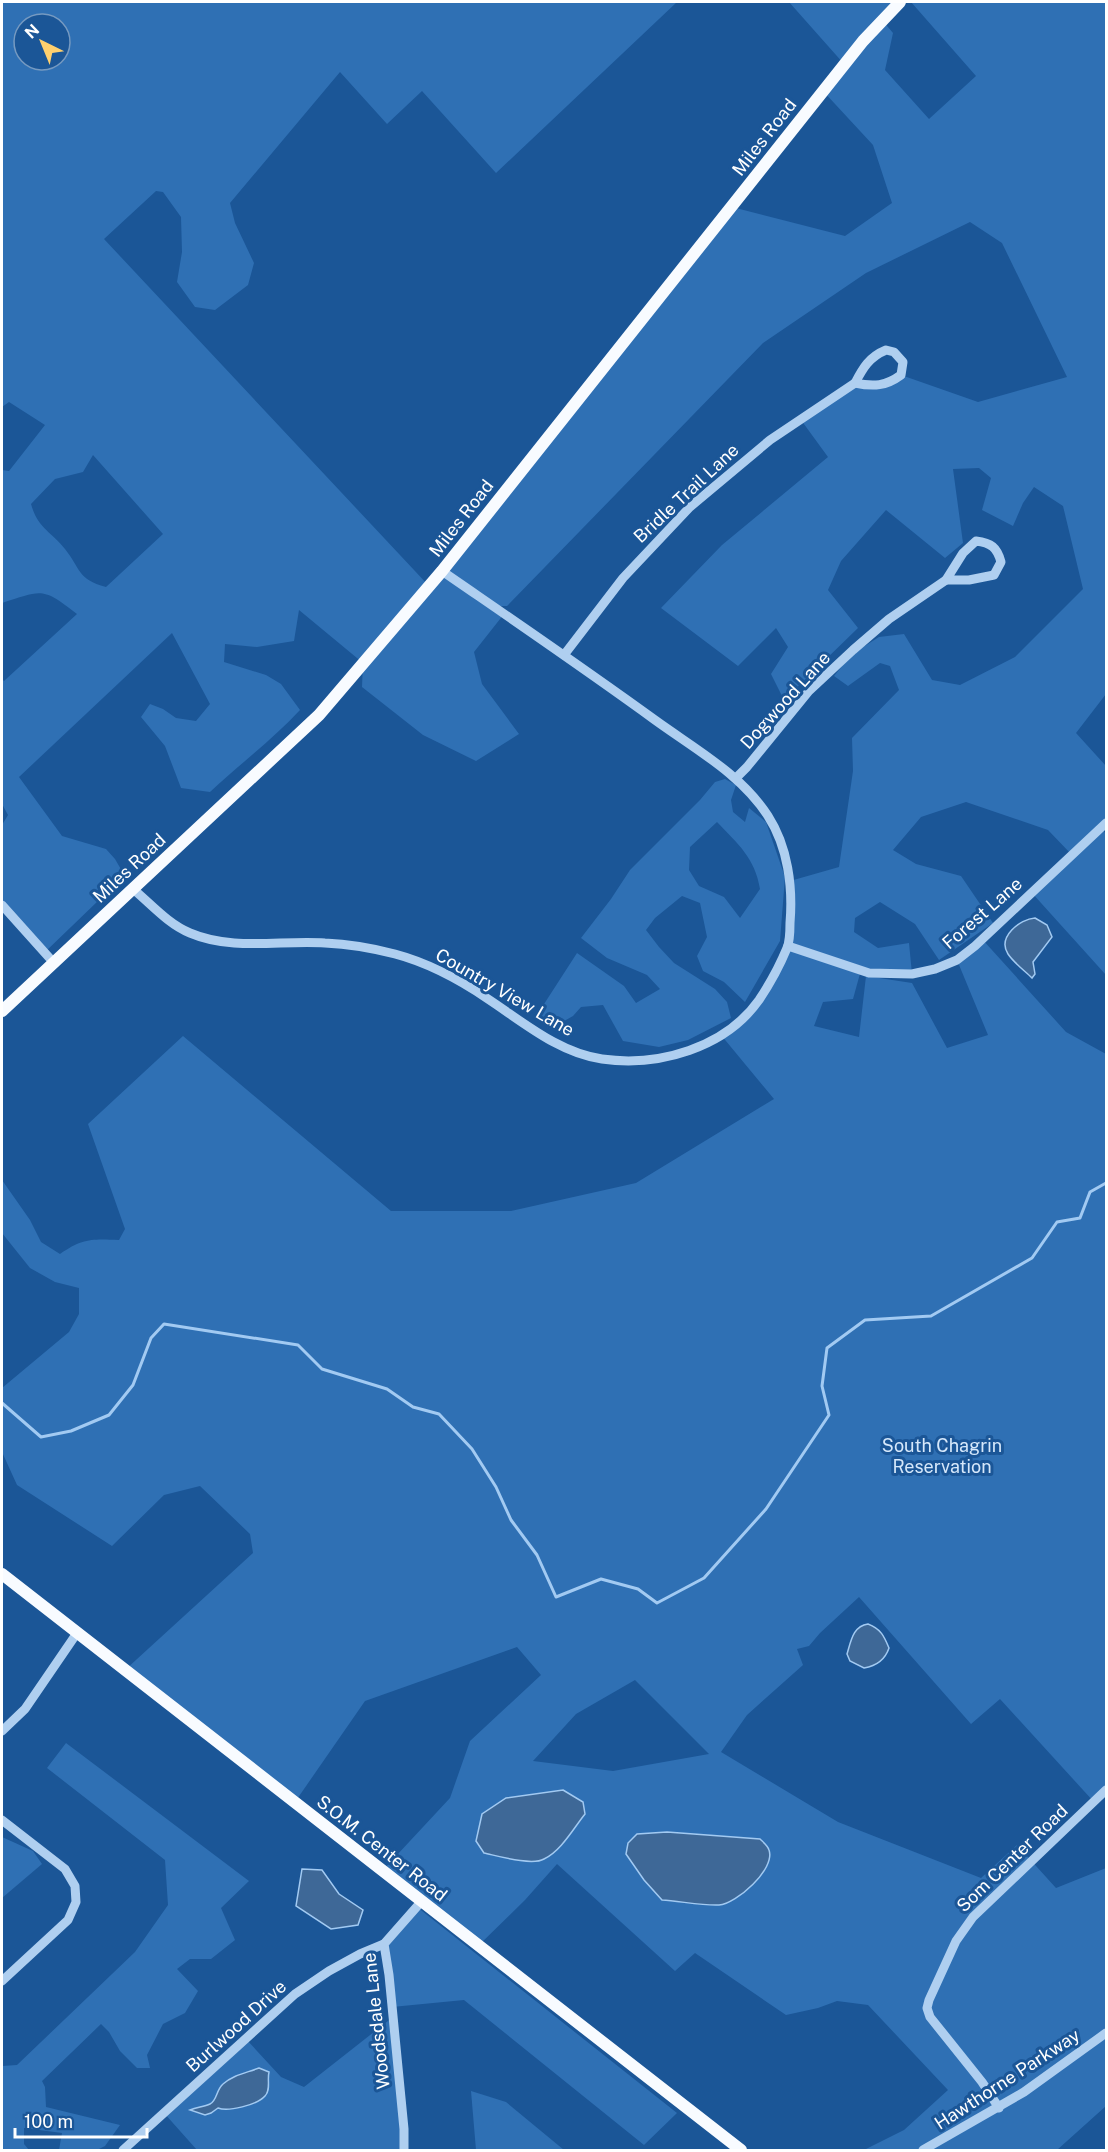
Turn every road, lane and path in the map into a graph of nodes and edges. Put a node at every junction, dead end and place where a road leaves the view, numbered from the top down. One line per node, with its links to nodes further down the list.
1 (900, 2): 3 (main road, Miles Road)
2 (855, 383): 2 (street, Bridle Trail Lane); 5 (street, Bridle Trail Lane)
3 (442, 571): 5 (street, Country View Lane); 8 (main road, Miles Road)
4 (946, 580): 4 (street, Dogwood Lane); 6 (street, Dogwood Lane)
5 (564, 655): 6 (street, Country View Lane)
6 (736, 778): 10 (street, Country View Lane)
7 (1107, 823): 10 (street, Forest Lane)
8 (134, 889): 10 (street, Country View Lane); 11 (main road, Miles Road)
9 (2, 905): 11 (street)
10 (788, 946)
11 (54, 963): 12 (main road, Miles Road)
12 (2, 1011)
13 (2, 1574): 14 (main road, S.O.M. Center Road)
14 (77, 1633): 15 (street); 18 (main road, S.O.M. Center Road)
15 (2, 1731)
16 (1107, 1790): 22 (street, Som Center Road)
17 (2, 1820): 20 (street)
18 (421, 1902): 19 (street, Woodsdale Lane); 25 (main road, S.O.M. Center Road)
19 (384, 1944): 23 (street, Burlwood Drive); 24 (street, Woodsdale Lane)
20 (2, 1981)
21 (1107, 2033): 22 (street, Hawthorne Parkway)
22 (999, 2108): 26 (street, Hawthorne Parkway)
23 (123, 2151)
24 (404, 2151)
25 (741, 2151)
26 (923, 2151)

